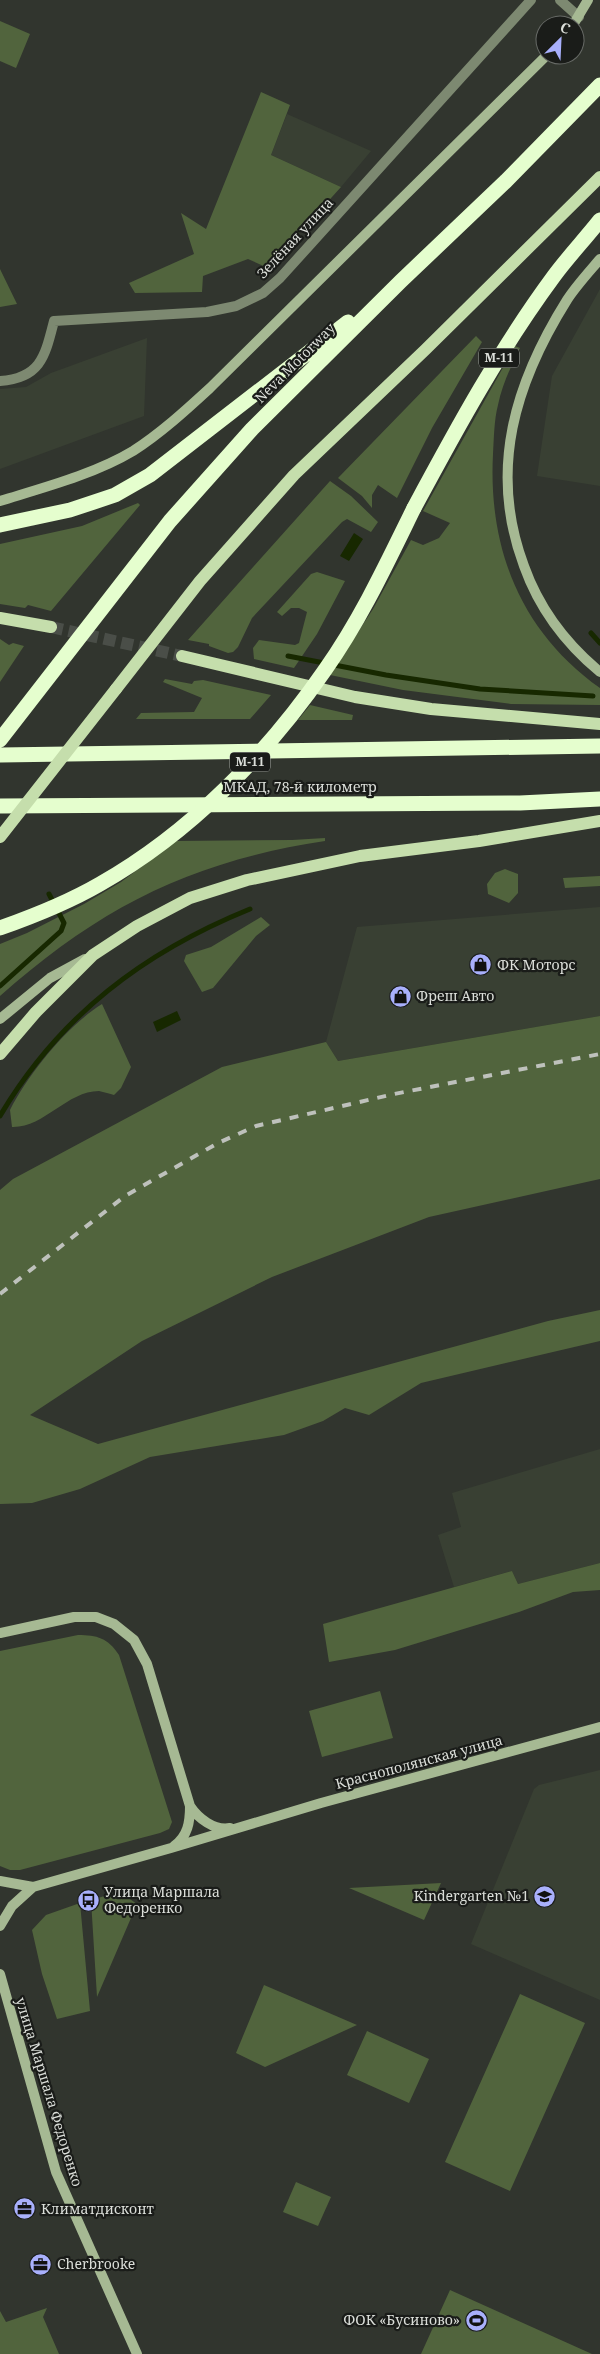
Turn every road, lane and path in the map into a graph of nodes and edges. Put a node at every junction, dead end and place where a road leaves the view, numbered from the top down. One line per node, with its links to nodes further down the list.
1 (531, 0): 12 (street, Зелёная улица)
2 (560, 0): 4 (street)
3 (588, 0): 5 (street)
4 (571, 15)
5 (579, 15)
6 (537, 65): 13 (street)
7 (600, 85): 11 (highway, Neva Motorway)
8 (600, 178): 26 (main road, bridge)
9 (600, 220): 27 (highway, М-11, bridge)
10 (600, 259): 18 (street, М-11)
11 (401, 281): 14 (highway); 20 (highway, Neva Motorway)
12 (0, 381)
13 (0, 501)
14 (0, 525)
15 (0, 618): 16 (main road)
16 (51, 627)
17 (182, 656): 19 (main road)
18 (600, 672)
19 (600, 724)
20 (0, 740)
21 (600, 746): 22 (highway)
22 (0, 755)
23 (600, 799): 24 (highway, МКАД, 78-й километр)
24 (0, 806)
25 (600, 821): 28 (main road)
26 (0, 837)
27 (0, 928)
28 (93, 955): 29 (street); 30 (main road)
29 (0, 1019)
30 (0, 1054)
31 (0, 1632): 33 (street)
32 (600, 1727): 34 (street, Краснополянская улица)
33 (190, 1806): 34 (street, Краснополянская улица); 35 (street)
34 (245, 1824): 35 (street, Краснополянская улица)
35 (171, 1848): 37 (street, Краснополянская улица)
36 (0, 1880): 37 (street)
37 (33, 1887): 38 (street)
38 (0, 1926)
39 (0, 1974): 40 (street, улица Маршала Федоренко)
40 (137, 2354)

